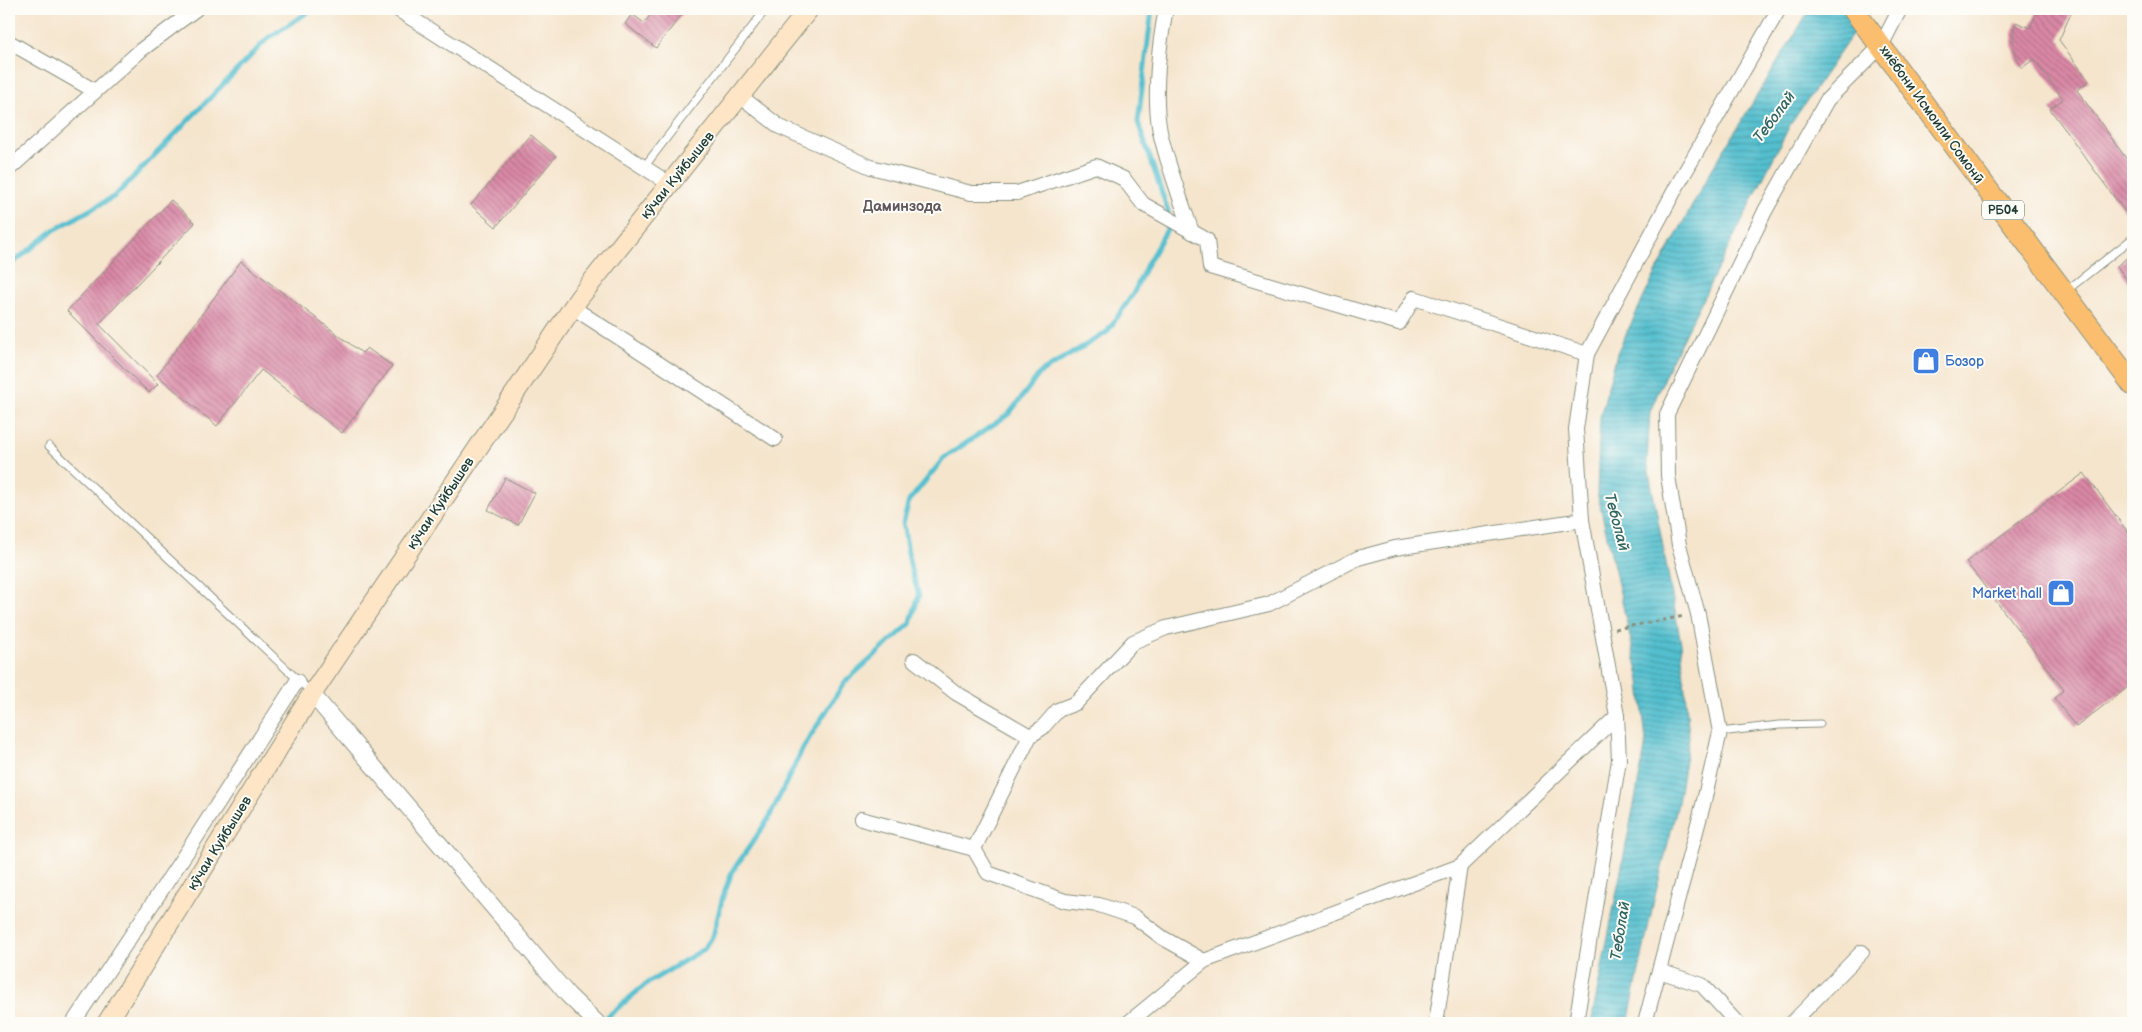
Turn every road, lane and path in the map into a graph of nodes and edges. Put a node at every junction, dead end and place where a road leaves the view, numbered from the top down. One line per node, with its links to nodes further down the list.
1 (196, 9): 11 (street)
2 (396, 9): 13 (street)
3 (766, 9): 13 (lane)
4 (809, 9): 12 (main road, кӯчаи Куйбышев)
5 (1166, 9): 16 (street)
6 (1779, 9): 20 (street)
7 (1853, 9): 9 (main road, РБ04)
8 (1900, 9): 9 (street)
9 (1878, 40): 18 (main road, хиёбони Исмоили Сомонӣ / РБ04); 32 (street)
10 (9, 42): 11 (street)
11 (95, 91): 14 (street)
12 (740, 96): 15 (main road, кӯчаи Куйбышев); 16 (street)
13 (644, 167): 15 (street)
14 (9, 169)
15 (670, 184): 19 (main road, кӯчаи Куйбышев)
16 (1192, 232): 20 (street)
17 (2133, 238): 18 (lane)
18 (2064, 292): 21 (main road, хиёбони Исмоили Сомонӣ / РБ04)
19 (572, 307): 22 (street); 29 (main road, кӯчаи Куйбышев)
20 (1588, 354): 24 (street)
21 (2133, 385)
22 (775, 439)
23 (49, 446): 28 (lane)
24 (1582, 520): 30 (street); 33 (street)
25 (1686, 616): 26 (path)
26 (1614, 630)
27 (914, 660): 33 (street)
28 (297, 681): 29 (lane); 41 (street)
29 (312, 694): 40 (street); 42 (main road, кӯчаи Куйбышев)
30 (1617, 716): 36 (street); 45 (street)
31 (1820, 724): 32 (lane)
32 (1720, 732): 39 (street)
33 (1030, 736): 35 (street)
34 (861, 819): 35 (street)
35 (974, 849): 38 (street)
36 (1460, 866): 38 (street); 44 (street)
37 (1862, 952): 48 (street)
38 (1204, 961): 43 (street)
39 (1659, 971): 46 (street); 47 (street)
40 (594, 1021)
41 (73, 1023)
42 (107, 1023)
43 (1128, 1023)
44 (1436, 1023)
45 (1576, 1023)
46 (1645, 1023)
47 (1737, 1023)
48 (1792, 1023)

